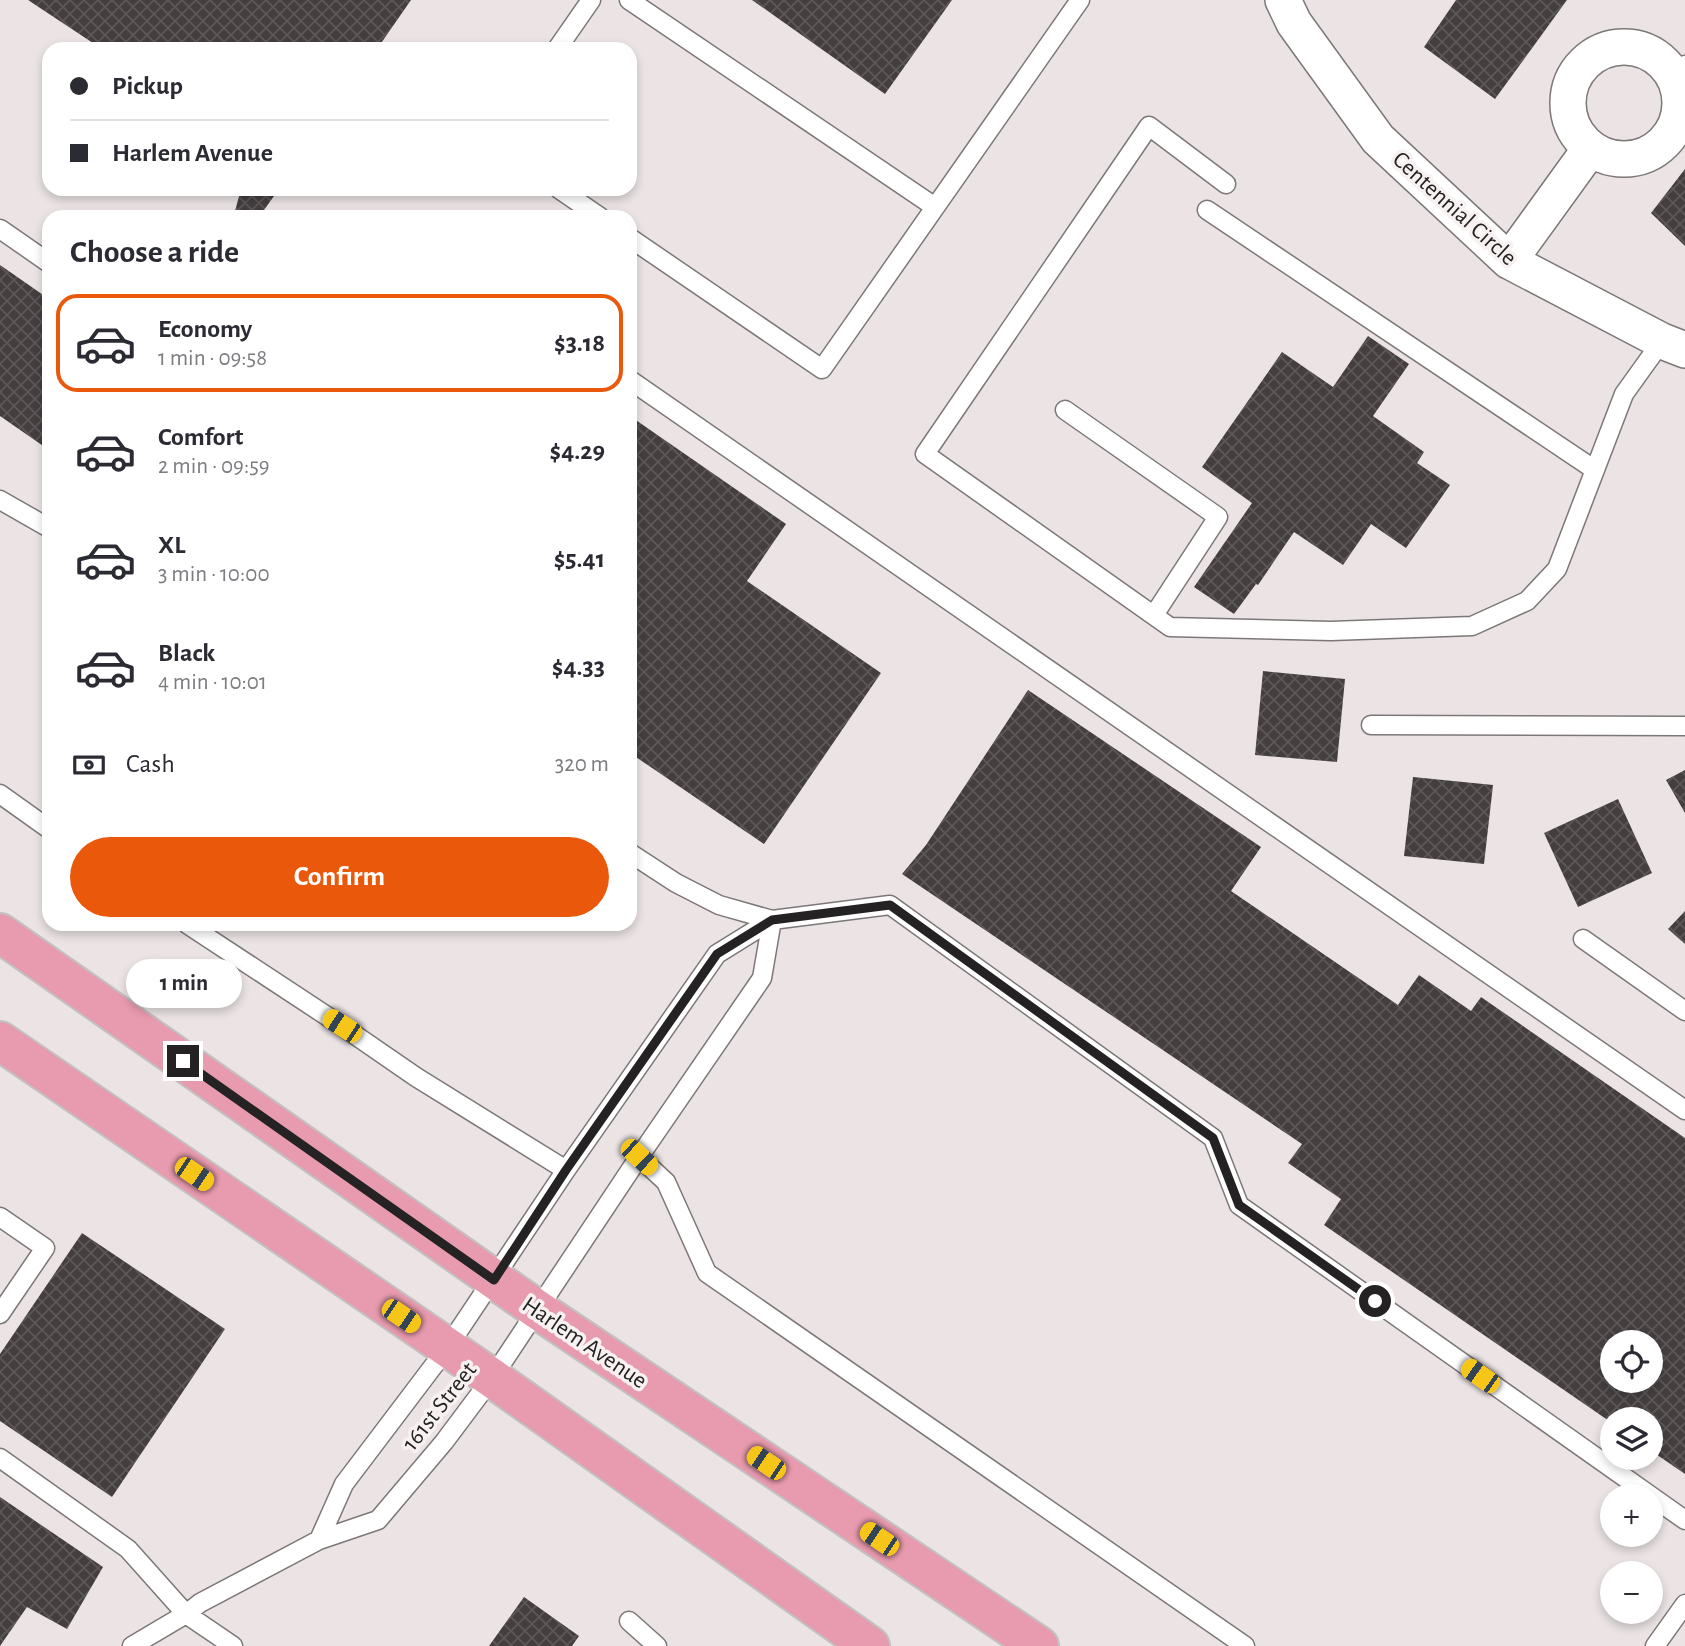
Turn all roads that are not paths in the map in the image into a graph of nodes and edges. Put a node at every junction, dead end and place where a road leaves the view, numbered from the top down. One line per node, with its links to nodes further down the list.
1 (591, 0): 5 (lane)
2 (629, 0): 10 (lane)
3 (1080, 0): 10 (lane)
4 (1283, 0): 16 (street, Centennial Circle)
5 (562, 42)
6 (1679, 69): 7 (street); 7 (street)
7 (1590, 149): 16 (street)
8 (1226, 184): 23 (lane)
9 (569, 196): 11 (lane)
10 (935, 207): 14 (lane)
11 (590, 210)
12 (1207, 210): 20 (lane)
13 (0, 229): 15 (lane)
14 (637, 243)
15 (42, 259)
16 (1509, 261): 17 (street, Centennial Circle)
17 (1674, 346): 20 (lane)
18 (637, 385): 35 (lane)
19 (1065, 410): 23 (lane)
20 (1595, 470): 23 (lane)
21 (0, 500): 22 (lane)
22 (42, 524)
23 (1154, 615)
24 (1371, 725): 25 (lane)
25 (1685, 726)
26 (0, 794): 27 (lane)
27 (42, 824)
28 (637, 858): 29 (lane)
29 (772, 920): 36 (lane, 161st Street); 37 (lane, 161st Street); 45 (lane)
30 (198, 931): 37 (lane)
31 (0, 933): 39 (main road, Harlem Avenue)
32 (1583, 939): 33 (lane)
33 (1685, 1011)
34 (0, 1041): 42 (main road)
35 (1685, 1110)
36 (639, 1157): 40 (lane, 161st Street); 55 (lane)
37 (566, 1170): 39 (lane, 161st Street)
38 (0, 1217): 41 (lane)
39 (494, 1280): 40 (main road, Harlem Avenue); 42 (lane, 161st Street)
40 (538, 1310): 43 (lane, 161st Street); 54 (main road, Harlem Avenue)
41 (0, 1314)
42 (447, 1348): 43 (main road); 46 (lane, 161st Street)
43 (492, 1378): 46 (lane, 161st Street); 53 (main road)
44 (0, 1458): 48 (lane)
45 (1685, 1520)
46 (319, 1540): 48 (lane, 161st Street)
47 (1685, 1604): 56 (lane)
48 (186, 1614): 50 (lane, 161st Street); 51 (lane)
49 (628, 1621): 52 (lane)
50 (132, 1646)
51 (233, 1646)
52 (657, 1646)
53 (870, 1646)
54 (1039, 1646)
55 (1245, 1646)
56 (1655, 1646)

